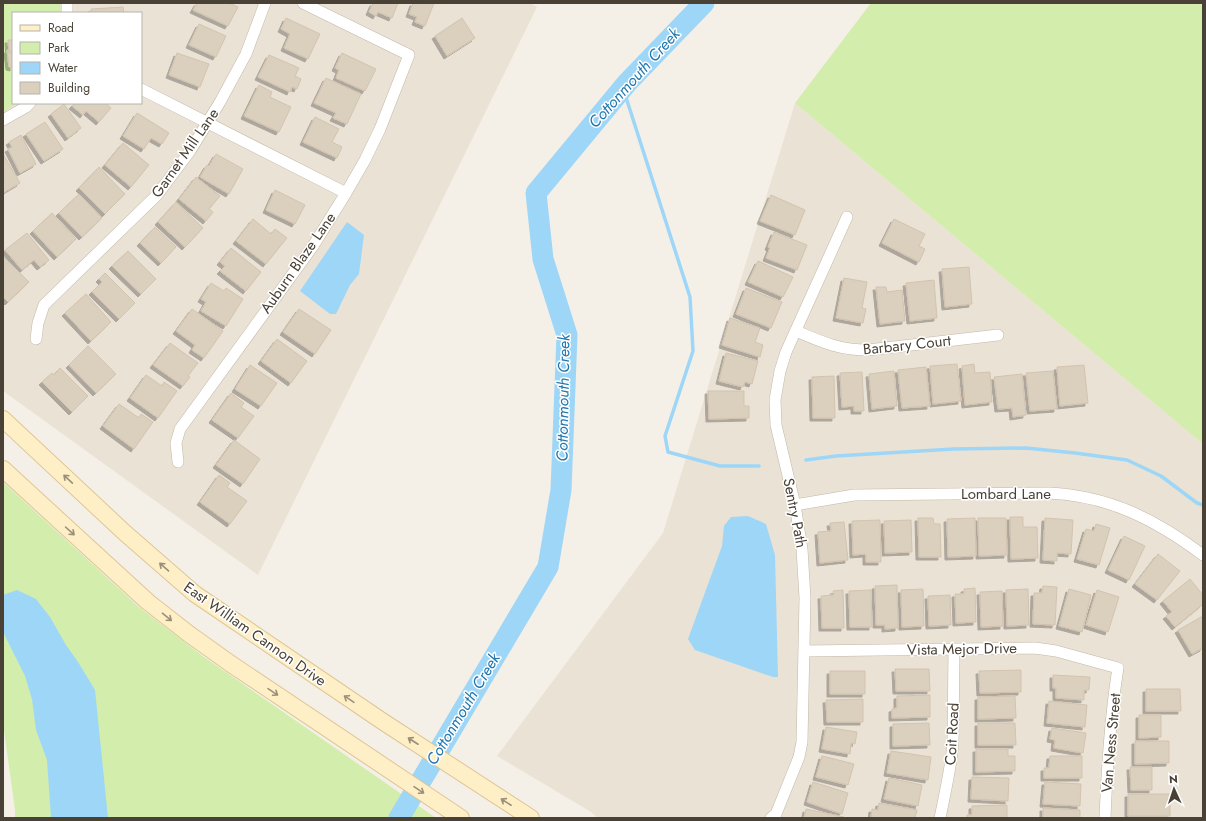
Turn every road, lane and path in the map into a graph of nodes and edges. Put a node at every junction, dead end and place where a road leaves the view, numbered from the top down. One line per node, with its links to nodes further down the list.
1 (265, 3): 6 (street, Garnet Mill Lane)
2 (303, 3): 7 (street, Auburn Blaze Lane)
3 (142, 90): 6 (street)
4 (29, 104): 5 (street)
5 (3, 120)
6 (207, 123): 7 (street); 11 (street, Garnet Mill Lane)
7 (346, 193): 13 (street, Auburn Blaze Lane)
8 (847, 216): 9 (street, Sentry Path)
9 (796, 331): 10 (street, Barbary Court); 17 (street, Sentry Path)
10 (998, 335)
11 (36, 339)
12 (3, 419): 23 (street, East William Cannon Drive, one-way to 12)
13 (178, 462)
14 (3, 464): 16 (street)
15 (3, 469): 16 (street)
16 (30, 495): 22 (street, one-way to 22)
17 (795, 505): 18 (street, Lombard Lane); 20 (street, Sentry Path)
18 (1203, 555)
19 (954, 649): 20 (street, Vista Mejor Drive); 21 (street, Vista Mejor Drive); 25 (street, Coit Road)
20 (804, 651): 24 (street, Sentry Path)
21 (1118, 668): 26 (street, Van Ness Street)
22 (461, 818)
23 (531, 818)
24 (771, 818)
25 (940, 818)
26 (1105, 818)

